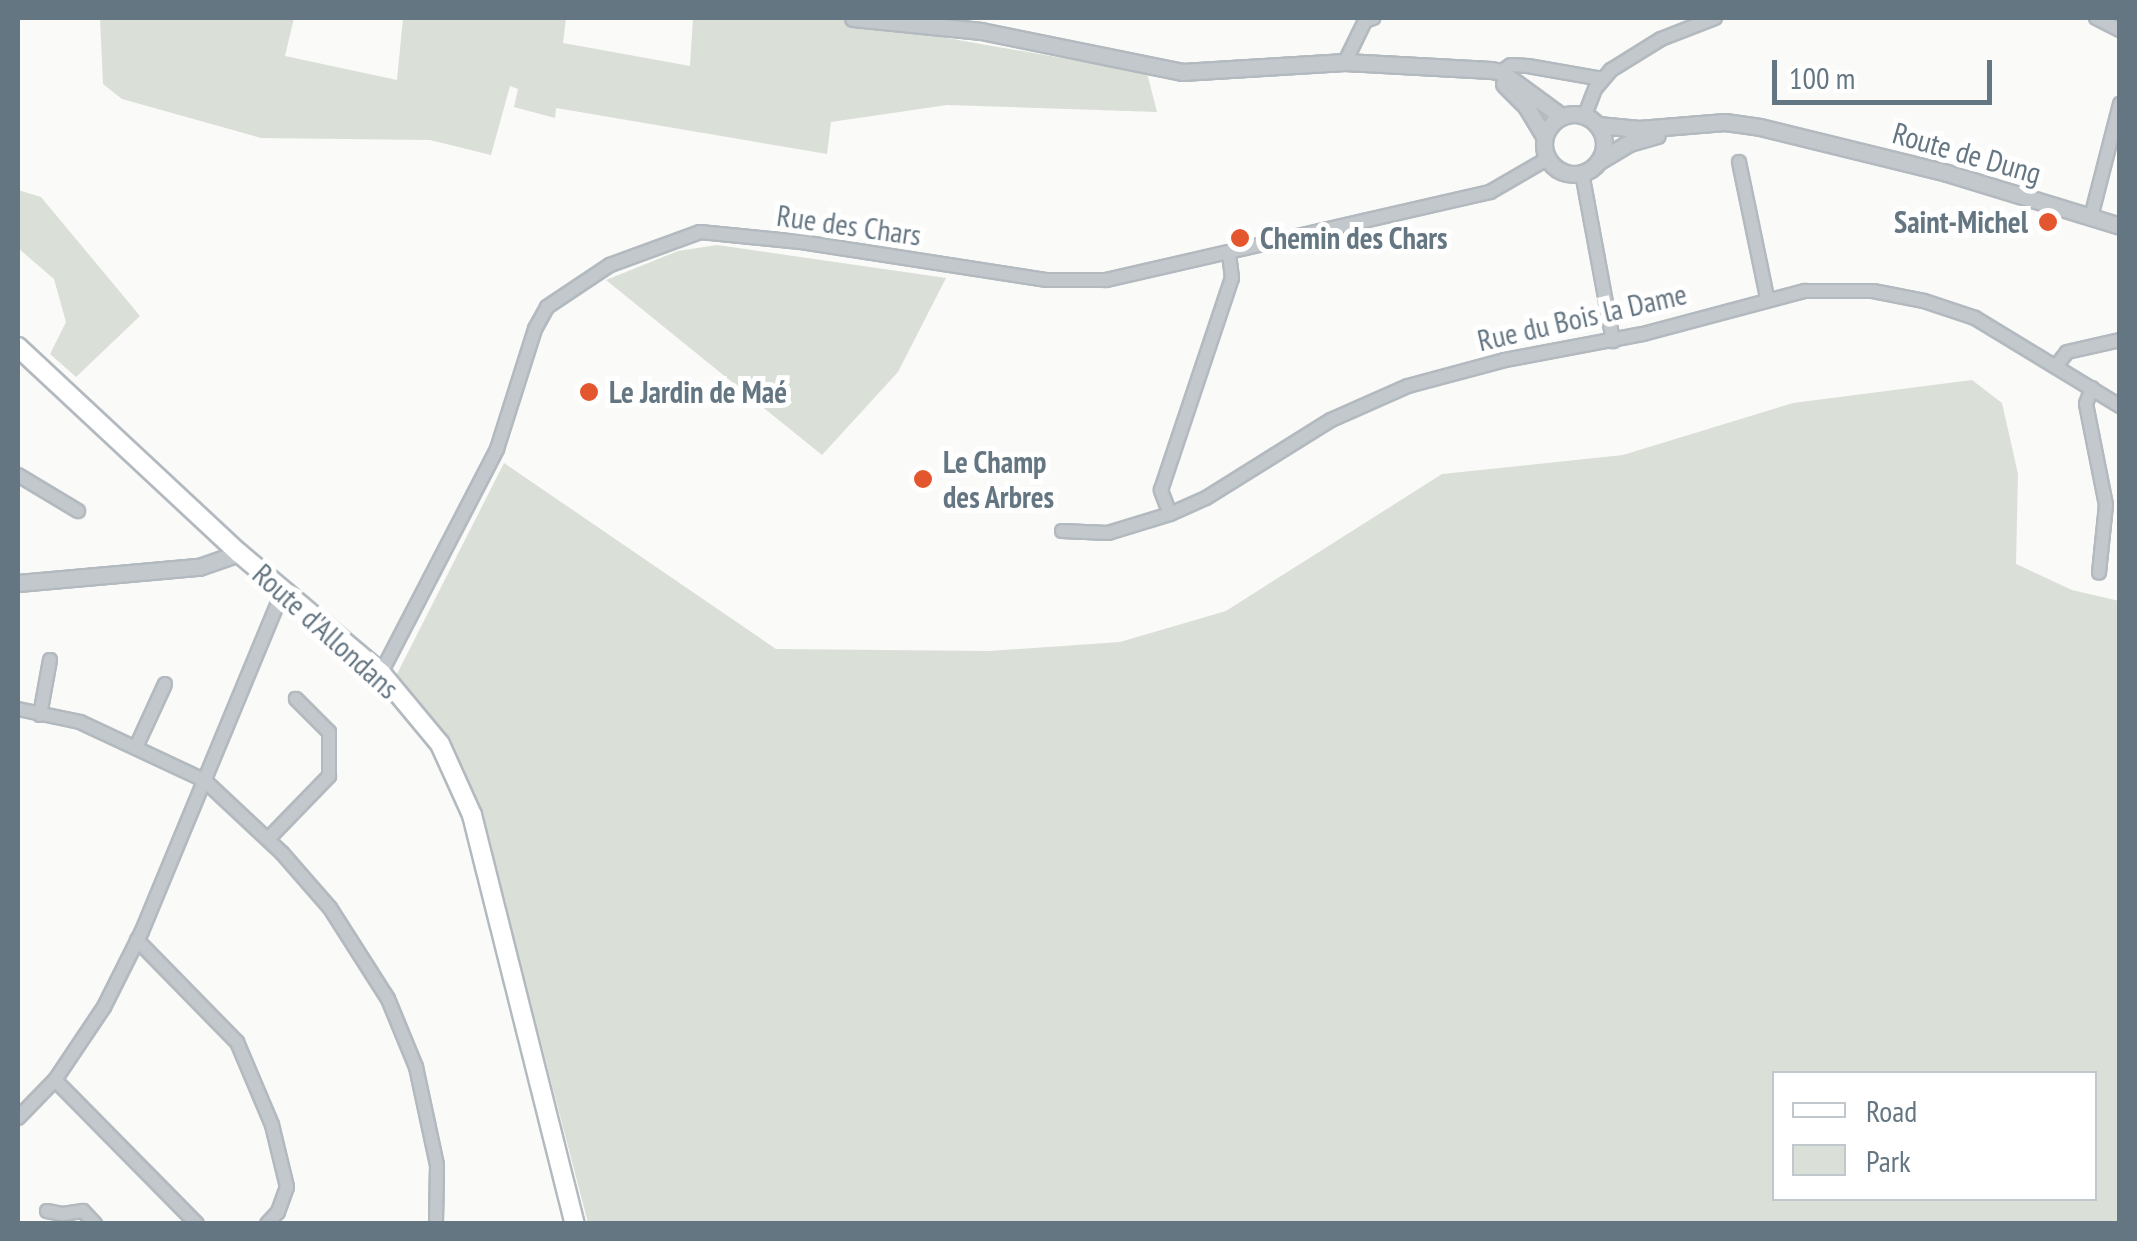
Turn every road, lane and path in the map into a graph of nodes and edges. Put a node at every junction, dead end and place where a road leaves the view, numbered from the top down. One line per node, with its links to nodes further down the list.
1 (854, 18): 6 (street)
2 (1373, 18): 6 (street)
3 (1715, 18): 9 (street)
4 (2096, 18): 5 (street)
5 (2120, 30)
6 (1344, 62): 7 (street)
7 (1482, 70): 8 (street); 14 (street)
8 (1501, 72): 9 (street); 11 (street)
9 (1602, 79): 12 (street)
10 (2120, 104): 19 (street)
11 (1561, 116): 12 (street); 14 (street)
12 (1591, 120): 13 (street, Route de Dung); 16 (street)
13 (1680, 128): 16 (street, Route de Dung); 19 (street, Route de Dung)
14 (1544, 136): 15 (street)
15 (1547, 159): 18 (street); 21 (street, Rue des Chars)
16 (1599, 161): 18 (street)
17 (1740, 162): 22 (street)
18 (1582, 173): 24 (street)
19 (2091, 218): 20 (street, Route de Dung)
20 (2120, 226)
21 (1229, 254): 31 (street); 38 (street, Rue des Chars)
22 (1767, 297): 24 (street, Rue du Bois la Dame); 26 (street, Rue du Bois la Dame)
23 (2120, 340): 26 (street)
24 (1613, 341): 31 (street, Rue du Bois la Dame)
25 (18, 347): 33 (main road, Route d'Allondans)
26 (2057, 364): 27 (street, Rue du Bois la Dame)
27 (2092, 388): 28 (street, Rue du Bois la Dame); 34 (street)
28 (2120, 406)
29 (18, 475): 30 (street)
30 (78, 511)
31 (1170, 514): 32 (street, Rue du Bois la Dame)
32 (1062, 531)
33 (240, 553): 35 (street); 36 (main road, Route d'Allondans)
34 (2099, 573)
35 (18, 583)
36 (283, 591): 38 (main road, Route d'Allondans); 44 (street)
37 (50, 660): 42 (street)
38 (381, 674): 54 (main road, Route d'Allondans)
39 (165, 684): 43 (street)
40 (296, 699): 45 (street)
41 (18, 709): 42 (street)
42 (40, 715): 43 (street)
43 (138, 745): 44 (street)
44 (204, 780): 45 (street); 46 (street)
45 (268, 839): 53 (street)
46 (137, 940): 47 (street); 52 (street)
47 (55, 1080): 48 (street); 51 (street)
48 (18, 1118)
49 (47, 1211): 50 (street)
50 (95, 1224)
51 (197, 1224)
52 (268, 1224)
53 (436, 1224)
54 (574, 1224)

